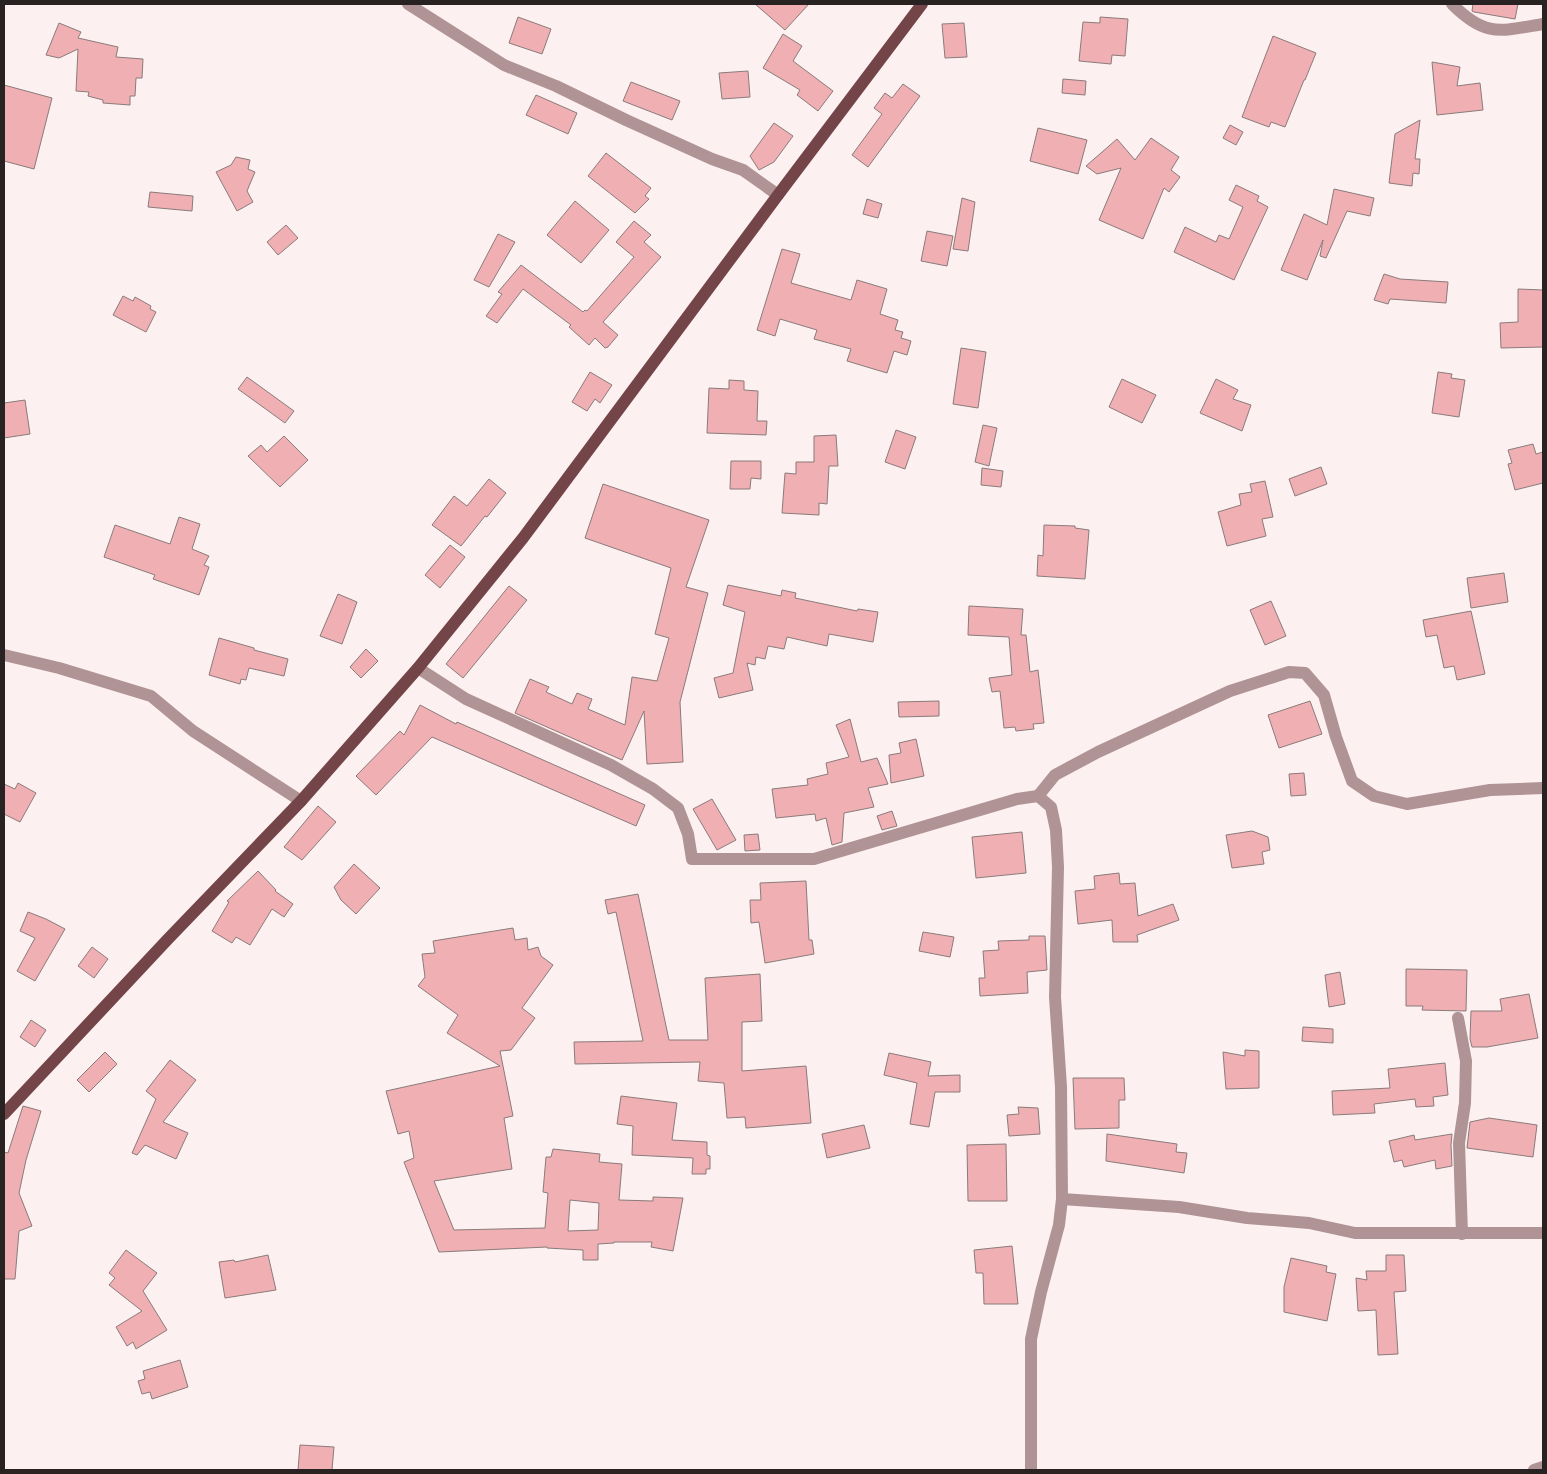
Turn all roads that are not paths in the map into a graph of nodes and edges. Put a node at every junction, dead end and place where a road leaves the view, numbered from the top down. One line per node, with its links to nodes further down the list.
1 (408, 4): 5 (street)
2 (922, 4): 5 (main road)
3 (1452, 4): 4 (street)
4 (1543, 24)
5 (778, 195): 7 (main road)
6 (4, 655): 10 (street)
7 (418, 668): 9 (street); 10 (main road)
8 (1543, 788): 9 (street)
9 (1038, 796): 13 (street)
10 (302, 801): 12 (main road)
11 (1458, 1018): 15 (street)
12 (4, 1114)
13 (1062, 1199): 15 (street); 17 (street)
14 (1543, 1233): 15 (street)
15 (1462, 1234)
16 (1543, 1467): 18 (street)
17 (1032, 1470)
18 (1534, 1470)

